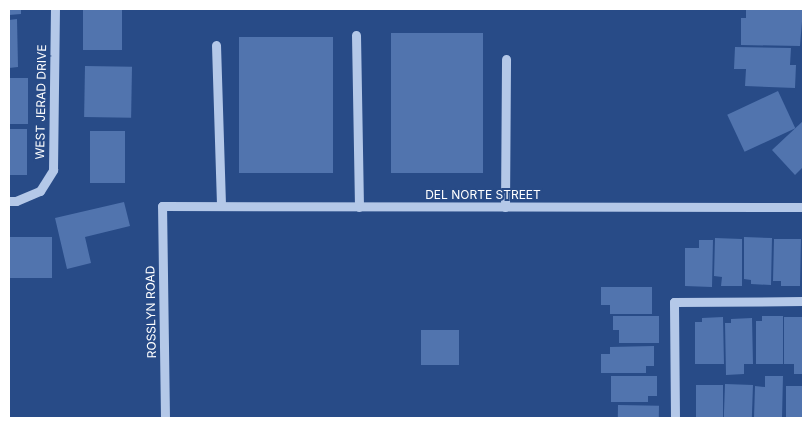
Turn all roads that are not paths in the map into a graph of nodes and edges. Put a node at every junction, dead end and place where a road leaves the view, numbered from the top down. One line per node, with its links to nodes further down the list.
1 (55, 9): 5 (street, WEST JERAD DRIVE)
2 (356, 35): 8 (street)
3 (216, 45): 7 (street)
4 (506, 59): 9 (street)
5 (9, 201)
6 (162, 206): 7 (street, DEL NORTE STREET); 12 (street, ROSSLYN ROAD)
7 (220, 206): 8 (street, DEL NORTE STREET)
8 (359, 207): 9 (street, DEL NORTE STREET)
9 (505, 207): 10 (street, DEL NORTE STREET)
10 (803, 207)
11 (803, 301): 13 (street)
12 (165, 418)
13 (675, 418)

